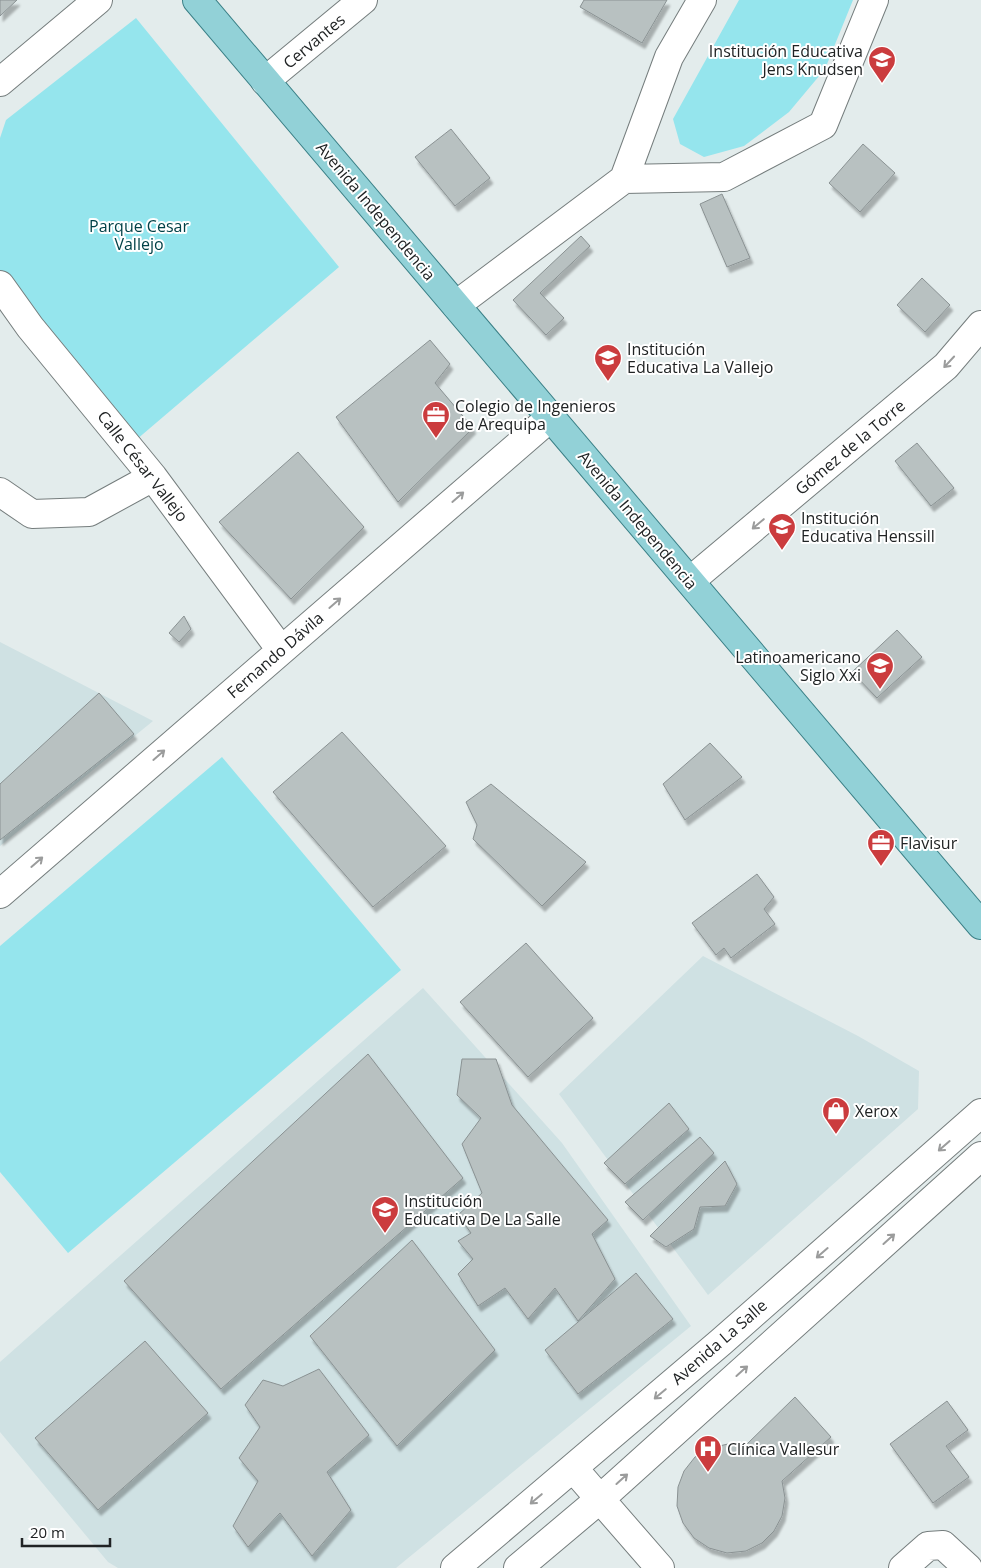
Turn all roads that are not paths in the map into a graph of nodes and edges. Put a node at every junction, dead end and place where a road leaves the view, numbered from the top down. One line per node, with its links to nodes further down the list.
1 (98, 0): 7 (street)
2 (197, 0): 6 (main road, Avenida Independencia)
3 (363, 0): 6 (street, Cervantes)
4 (702, 0): 8 (street)
5 (874, 0): 8 (street)
6 (265, 81): 10 (main road, Avenida Independencia)
7 (0, 82)
8 (624, 179): 10 (street)
9 (0, 285): 13 (street, Calle César Vallejo)
10 (456, 305): 12 (main road, Avenida Independencia)
11 (981, 325): 15 (street, Gómez de la Torre, one-way to 15)
12 (551, 417): 15 (main road, Avenida Independencia); 16 (street, Fernando Dávila, one-way to 12)
13 (154, 478): 14 (street); 16 (street, Calle César Vallejo)
14 (0, 492)
15 (690, 581): 18 (main road, Avenida Independencia)
16 (281, 650): 17 (street, Fernando Dávila, one-way to 16)
17 (0, 894)
18 (980, 922)
19 (981, 1114): 21 (street, Avenida La Salle, one-way to 21)
20 (981, 1156): 22 (street)
21 (911, 1175): 22 (street); 23 (street, Avenida La Salle, one-way to 23)
22 (932, 1200): 24 (street, one-way to 22)
23 (573, 1468): 24 (street); 25 (street, Avenida La Salle, one-way to 25)
24 (600, 1499): 26 (street); 27 (street)
25 (455, 1568)
26 (518, 1568)
27 (660, 1568)
28 (903, 1568): 29 (street)
29 (968, 1568)

